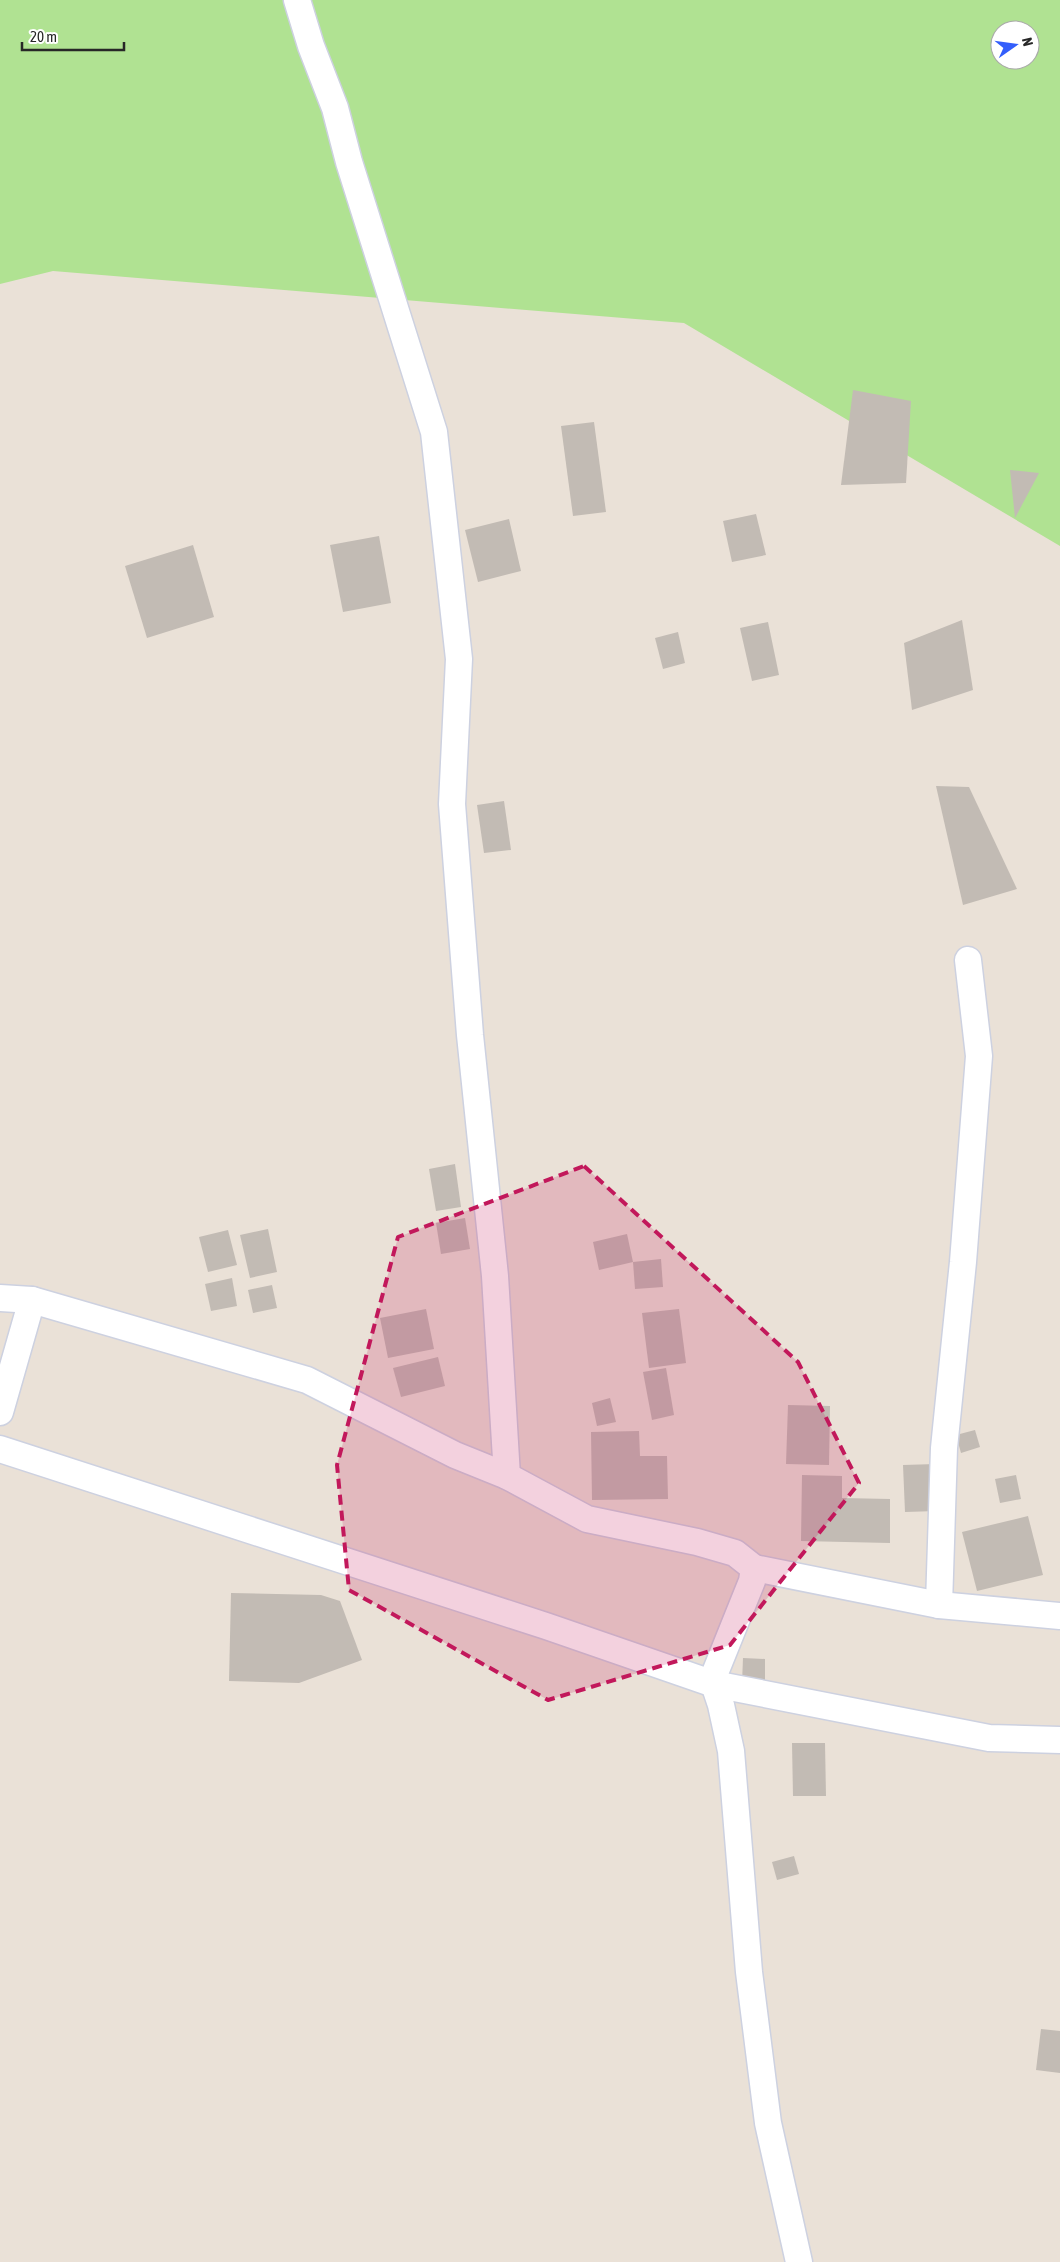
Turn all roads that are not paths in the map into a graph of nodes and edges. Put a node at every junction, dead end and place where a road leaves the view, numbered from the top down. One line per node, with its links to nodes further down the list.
1 (297, 0): 7 (street)
2 (968, 960): 9 (street)
3 (0, 1298): 4 (street)
4 (32, 1300): 5 (street); 7 (street)
5 (0, 1412)
6 (0, 1449): 11 (street)
7 (507, 1476): 8 (street)
8 (753, 1575): 9 (street); 11 (street)
9 (940, 1605): 10 (street)
10 (1060, 1616)
11 (714, 1678): 12 (street); 13 (street)
12 (1060, 1740)
13 (799, 2262)

